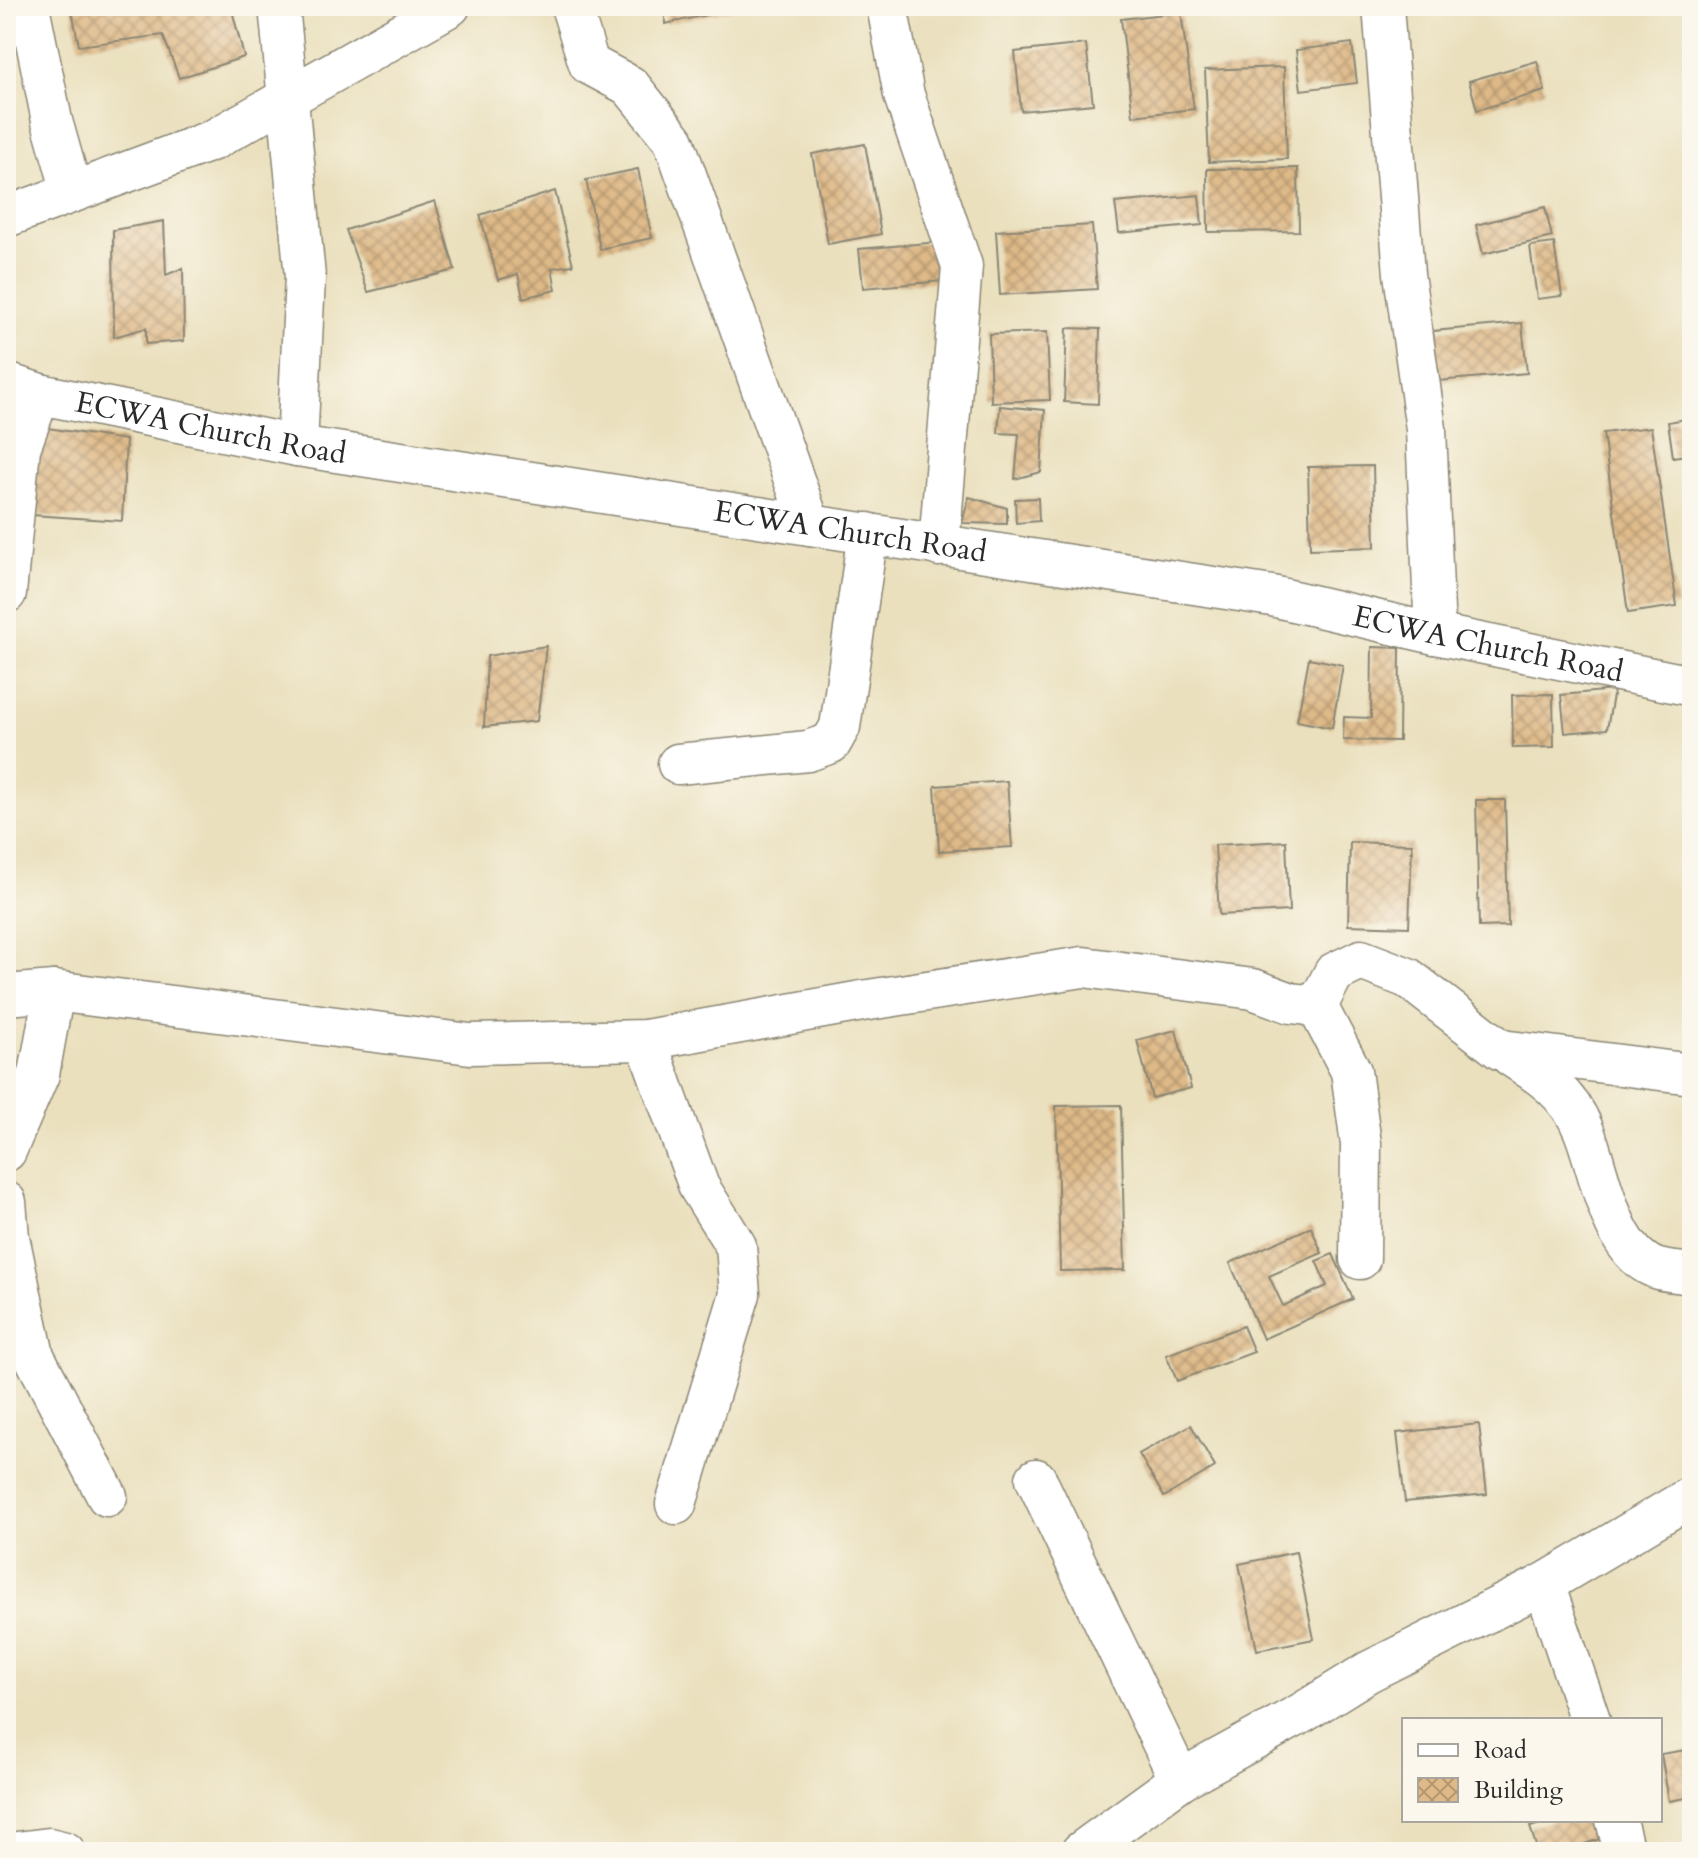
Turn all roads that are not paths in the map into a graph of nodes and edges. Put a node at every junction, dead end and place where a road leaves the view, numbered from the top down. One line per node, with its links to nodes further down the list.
1 (29, 6): 8 (street)
2 (279, 6): 7 (street)
3 (450, 6): 7 (street)
4 (571, 6): 12 (street)
5 (887, 6): 14 (street)
6 (1383, 6): 16 (street)
7 (290, 93): 8 (street); 11 (street)
8 (72, 192): 9 (street)
9 (6, 217)
10 (23, 388): 11 (street, ECWA Church Road); 15 (street)
11 (297, 446): 12 (street, ECWA Church Road)
12 (810, 525): 13 (street, ECWA Church Road)
13 (868, 533): 14 (street, ECWA Church Road); 18 (street)
14 (939, 546): 16 (street, ECWA Church Road)
15 (6, 593)
16 (1435, 634): 17 (street, ECWA Church Road)
17 (1692, 686)
18 (678, 764)
19 (54, 991): 20 (street); 22 (street); 25 (street)
20 (6, 995)
21 (1317, 1006): 22 (street); 23 (street); 27 (street)
22 (646, 1040): 32 (street)
23 (1501, 1050): 24 (street); 28 (street)
24 (1692, 1074)
25 (6, 1151)
26 (6, 1202): 30 (street)
27 (1360, 1259)
28 (1692, 1274)
29 (1036, 1479): 35 (street)
30 (107, 1496)
31 (1692, 1496): 33 (street)
32 (676, 1504)
33 (1544, 1584): 34 (street); 35 (street)
34 (1589, 1718)
35 (1180, 1780): 39 (street)
36 (1616, 1822): 40 (street)
37 (17, 1852): 38 (street)
38 (65, 1852)
39 (1081, 1852)
40 (1624, 1852)

